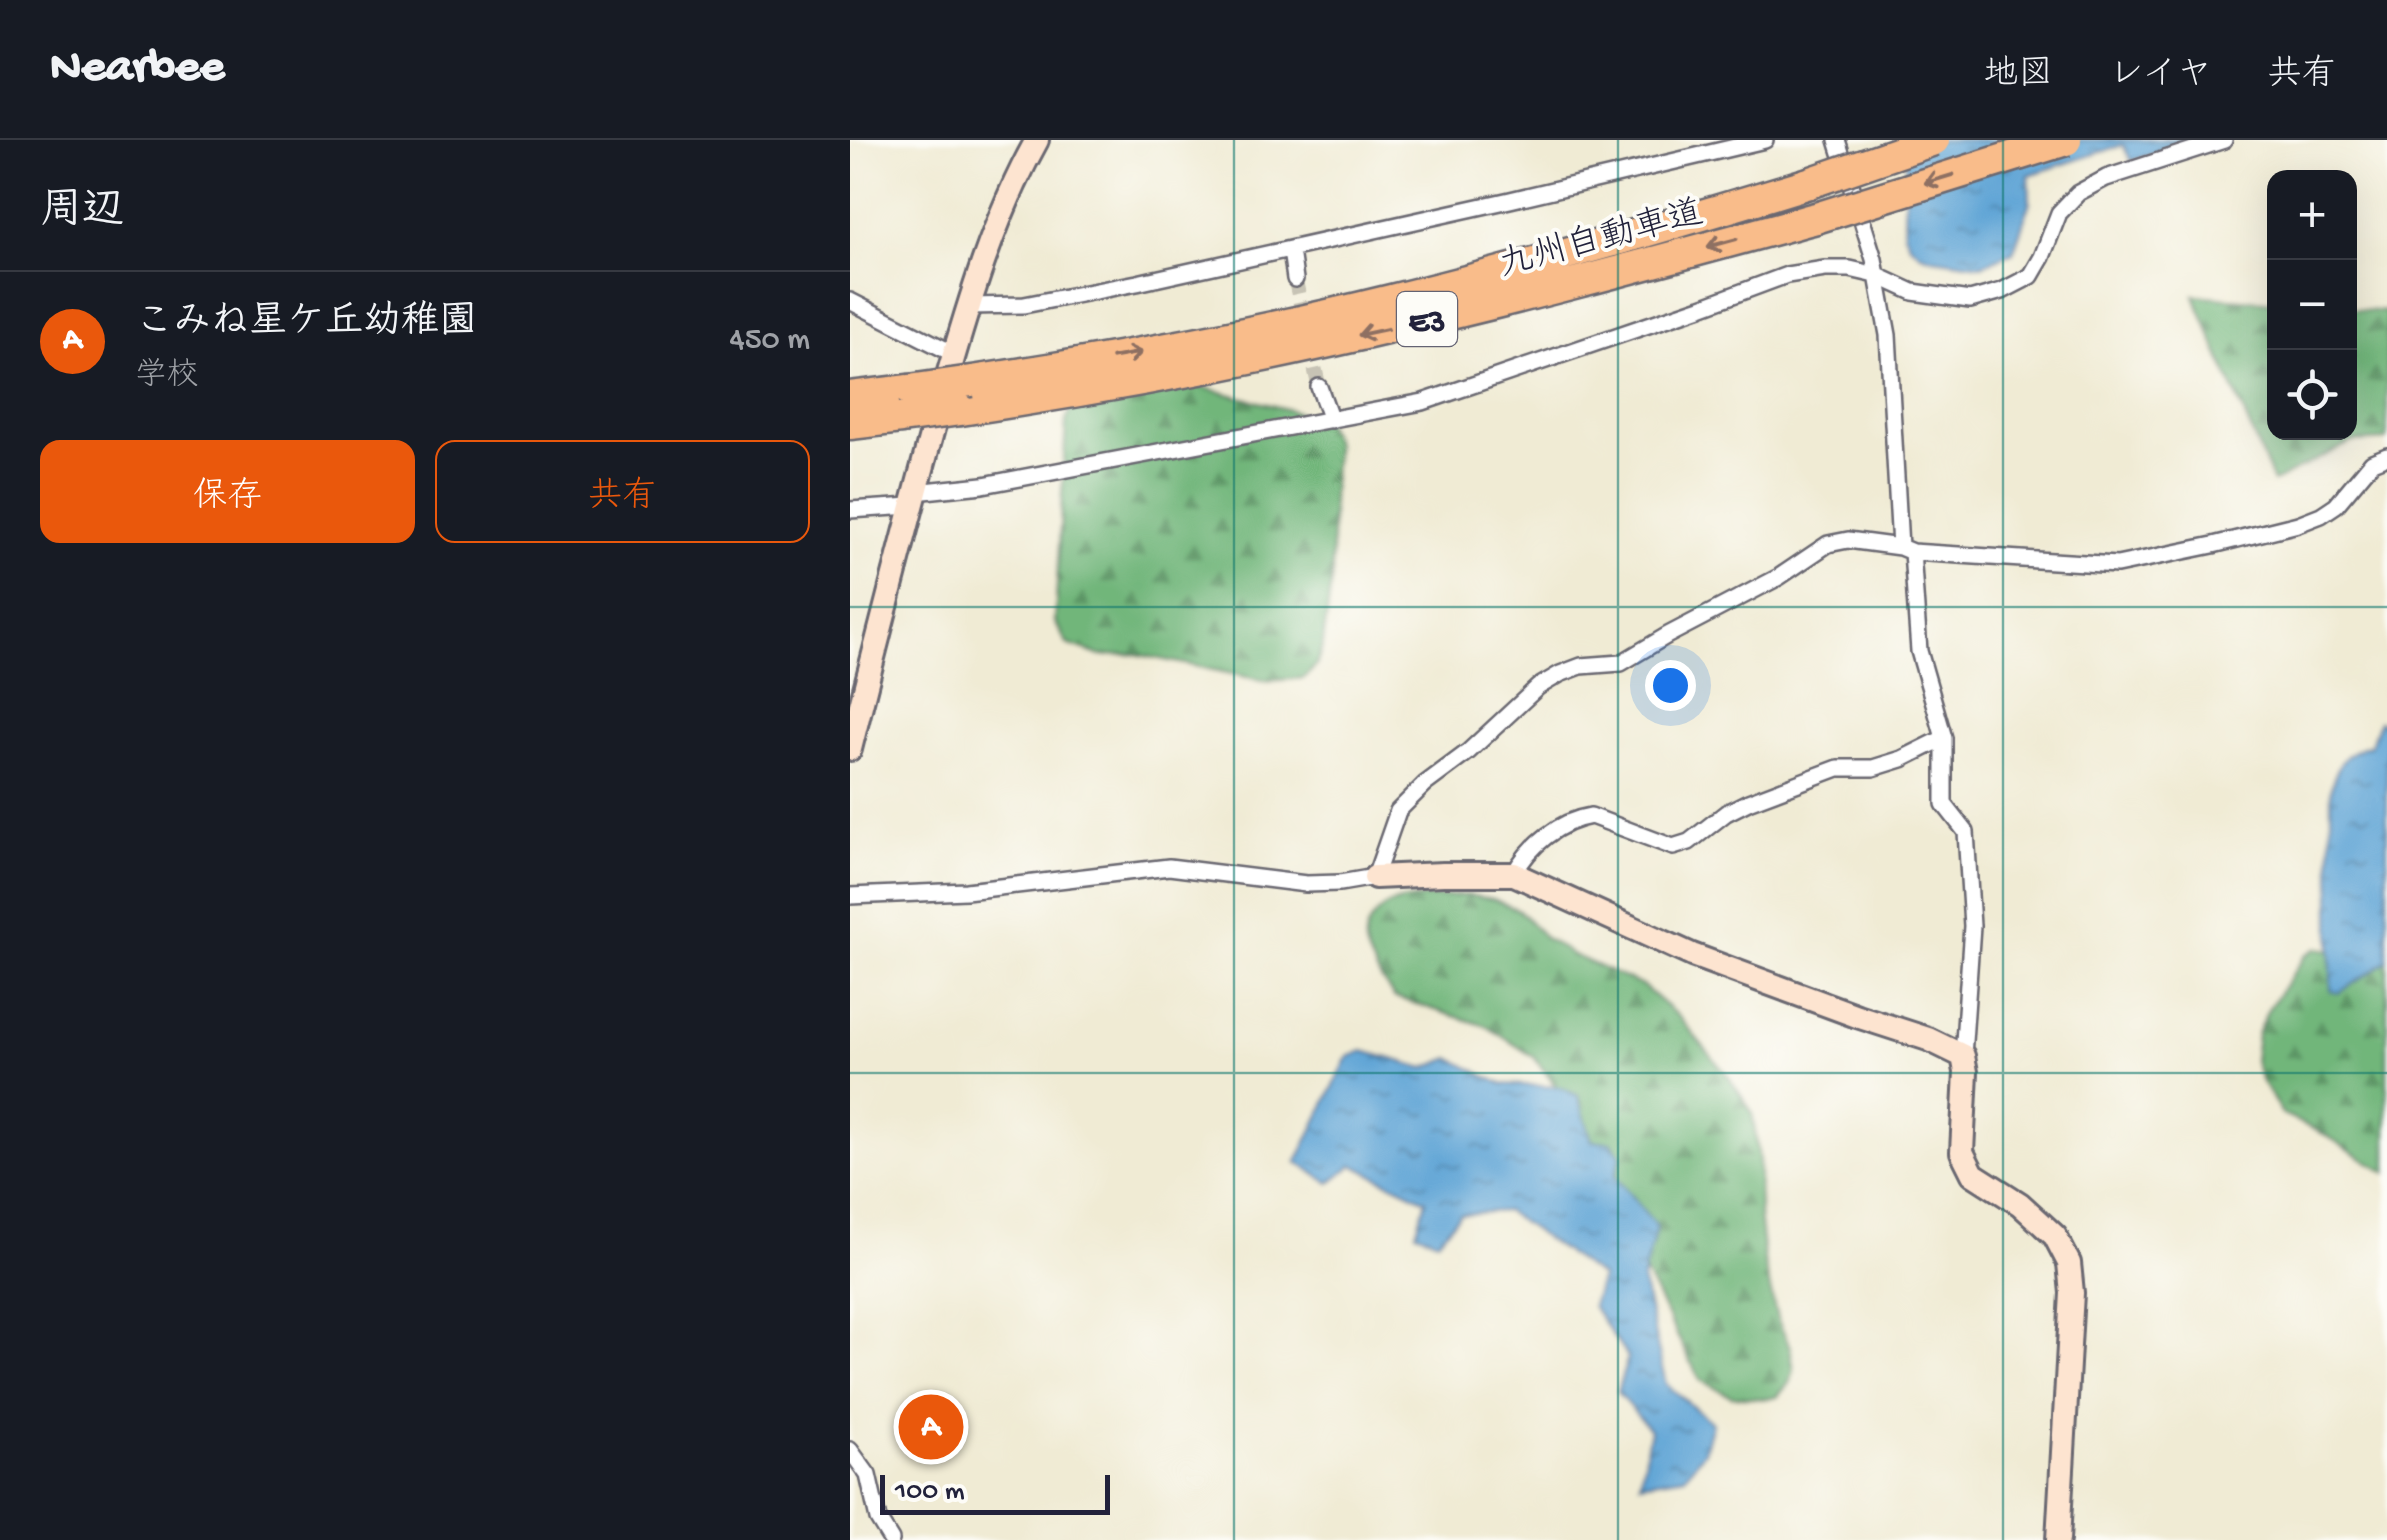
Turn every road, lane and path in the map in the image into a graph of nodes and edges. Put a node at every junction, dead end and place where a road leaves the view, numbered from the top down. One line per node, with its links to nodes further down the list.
1 (1038, 140): 11 (street)
2 (1765, 140): 7 (street)
3 (1836, 140): 8 (street)
4 (1934, 140): 15 (highway, 九州自動車道 / E3, one-way to 4, bridge)
5 (2066, 140): 15 (highway, 九州自動車道 / E3, one-way to 15, bridge)
6 (2224, 140): 8 (street)
7 (1291, 250): 9 (street); 11 (street)
8 (1876, 275): 16 (street); 21 (street)
9 (1295, 279)
10 (850, 300): 12 (street)
11 (968, 306): 12 (street)
12 (954, 354): 19 (street)
13 (1319, 387): 16 (street)
14 (850, 397): 15 (highway, 九州自動車道 / E3)
15 (905, 404): 17 (highway, 九州自動車道 / E3)
16 (1331, 420): 19 (street)
17 (850, 424)
18 (2387, 456): 21 (street)
19 (913, 499): 20 (street); 23 (street)
20 (850, 510)
21 (1906, 550): 22 (street); 25 (street)
22 (1944, 738): 24 (street); 27 (street)
23 (850, 749)
24 (1514, 874): 25 (street); 27 (street)
25 (1375, 877): 26 (street)
26 (850, 896)
27 (1963, 1056): 30 (street)
28 (850, 1450): 29 (street)
29 (891, 1540)
30 (2058, 1540)

